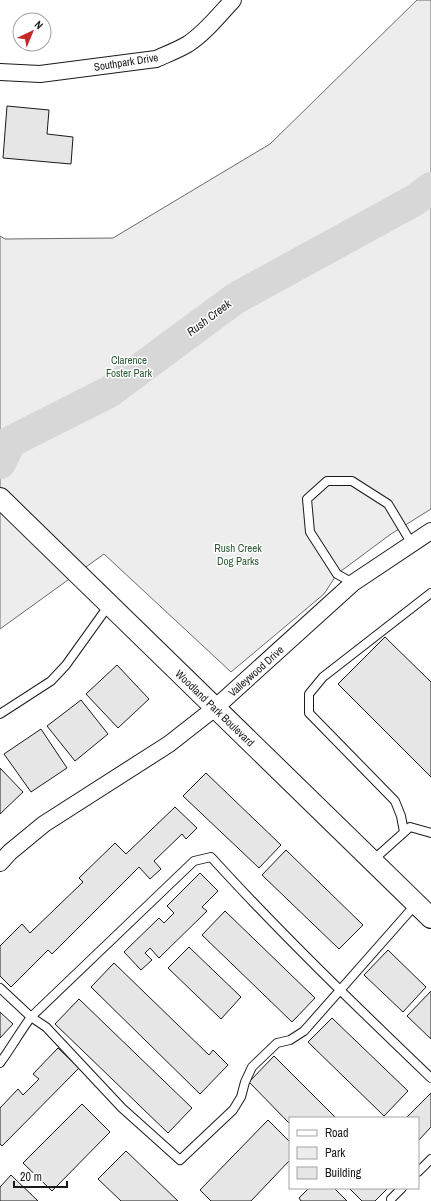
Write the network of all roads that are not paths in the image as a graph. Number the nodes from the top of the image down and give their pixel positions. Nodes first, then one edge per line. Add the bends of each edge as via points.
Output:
1 (233, 0) edge
2 (0, 72) edge
3 (0, 498) edge
4 (431, 531) edge
5 (412, 544) junction
6 (353, 583) junction
7 (431, 593) edge
8 (109, 605) junction
9 (215, 708) junction
10 (0, 714) edge
11 (404, 832) junction
12 (431, 833) edge
13 (372, 861) junction
14 (0, 863) edge
15 (416, 904) junction
16 (431, 918) edge
17 (0, 988) edge
18 (340, 990) junction
19 (31, 1017) junction
20 (0, 1063) edge
21 (431, 1078) edge
22 (431, 1159) edge
23 (419, 1171) edge
24 (401, 1189) edge
25 (391, 1199) dead end

1 - 2 street, Southpark Drive via 189,43 156,59 40,74
3 - 8 street, Woodland Park Boulevard
4 - 5 street, Valleywood Drive
5 - 6 street, Valleywood Drive
5 - 6 lane via 388,504 352,481 327,481 307,499 310,532 337,574
6 - 9 street, Valleywood Drive
7 - 11 lane via 323,677 309,694 309,713 395,802
8 - 9 street, Woodland Park Boulevard
8 - 10 lane via 66,665 51,681
9 - 13 street, Woodland Park Boulevard
9 - 14 street, Valleywood Drive via 169,744 44,824
11 - 12 lane via 410,827
11 - 13 lane
13 - 15 street, Woodland Park Boulevard
15 - 16 street, Woodland Park Boulevard
15 - 18 lane
17 - 19 lane
18 - 19 lane via 211,857 194,861
18 - 19 lane via 304,1031 290,1040 277,1043 252,1067 241,1097 233,1110 180,1160 122,1108 46,1027
18 - 21 lane
19 - 20 lane
22 - 23 lane
24 - 25 lane

